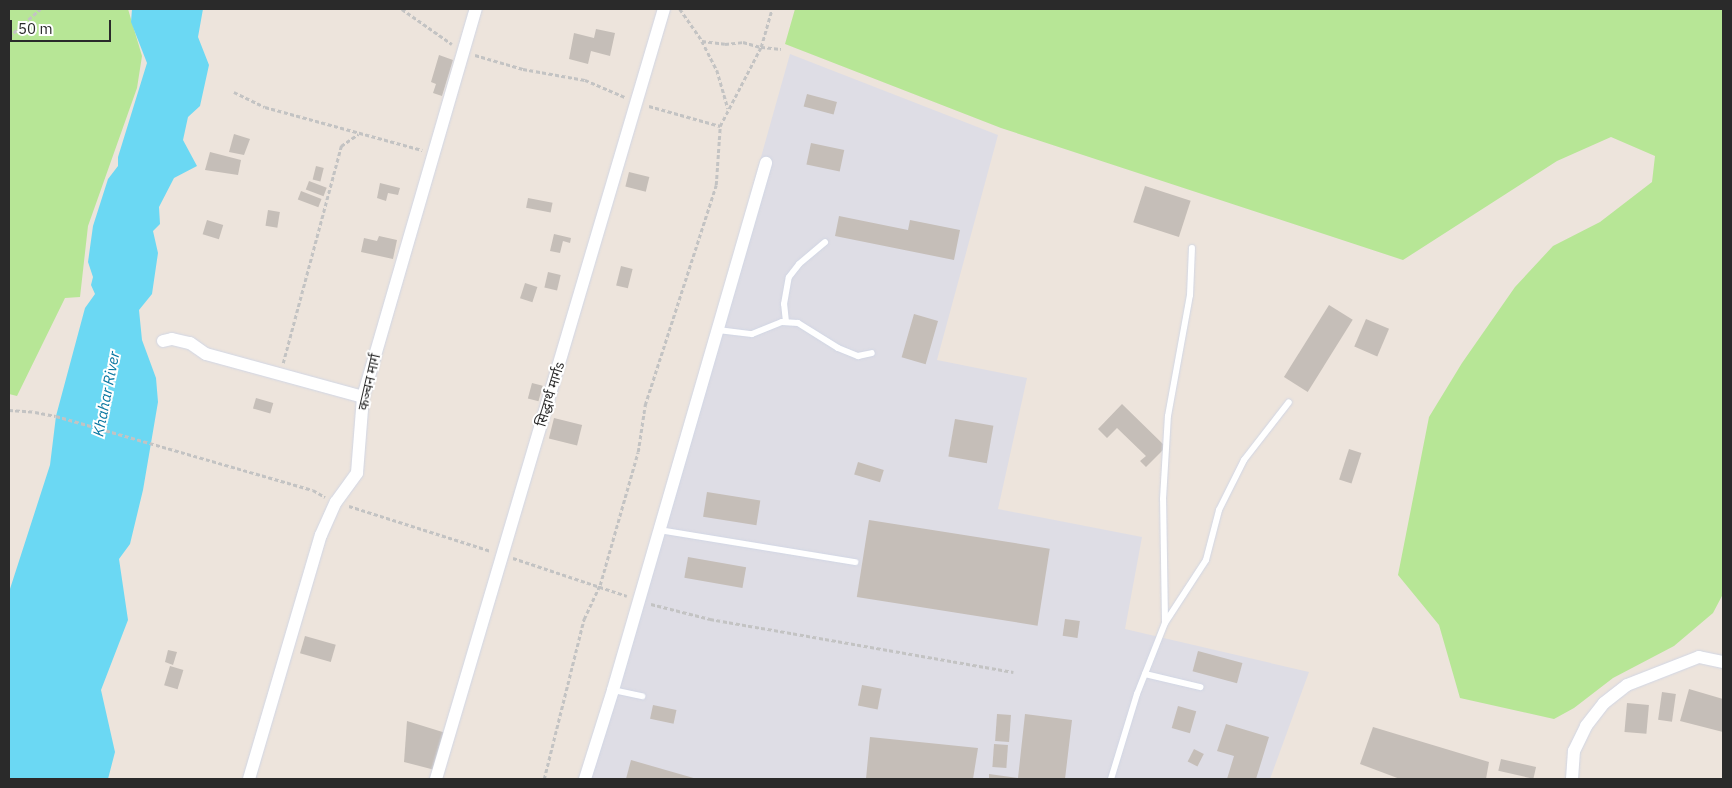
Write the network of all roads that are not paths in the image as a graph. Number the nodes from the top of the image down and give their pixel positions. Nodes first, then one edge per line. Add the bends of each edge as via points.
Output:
1 (476, 9) edge
2 (664, 9) edge
3 (766, 164) dead end
4 (825, 242) dead end
5 (1192, 248) dead end
6 (786, 322) junction
7 (718, 330) junction
8 (163, 341) dead end
9 (872, 352) dead end
10 (363, 397) junction
11 (1289, 402) dead end
12 (659, 530) junction
13 (855, 562) dead end
14 (1165, 623) junction
15 (1723, 662) edge
16 (1145, 674) junction
17 (1200, 688) dead end
18 (613, 690) junction
19 (642, 696) dead end
20 (250, 779) edge
21 (436, 779) edge
22 (584, 779) edge
23 (1111, 779) edge
24 (1572, 779) edge

1 - 10 street, कञ्चन मार्ग
2 - 21 street, सिद्धार्थ मार्गs
3 - 7 street
4 - 6 lane via 789,276 784,304
5 - 14 lane via 1190,295 1168,416 1163,499
6 - 7 lane via 752,334
6 - 9 lane via 798,323 838,348 858,356
7 - 12 street
8 - 10 street via 172,339 190,343 206,354
10 - 20 street, कञ्चन मार्ग via 357,473 336,502 321,535
11 - 14 lane via 1244,460 1219,510 1206,560
12 - 13 lane
12 - 18 street
14 - 16 lane
15 - 24 street via 1699,657 1627,685 1604,703 1586,726 1574,751
16 - 17 lane
16 - 23 lane
18 - 19 lane
18 - 22 street

